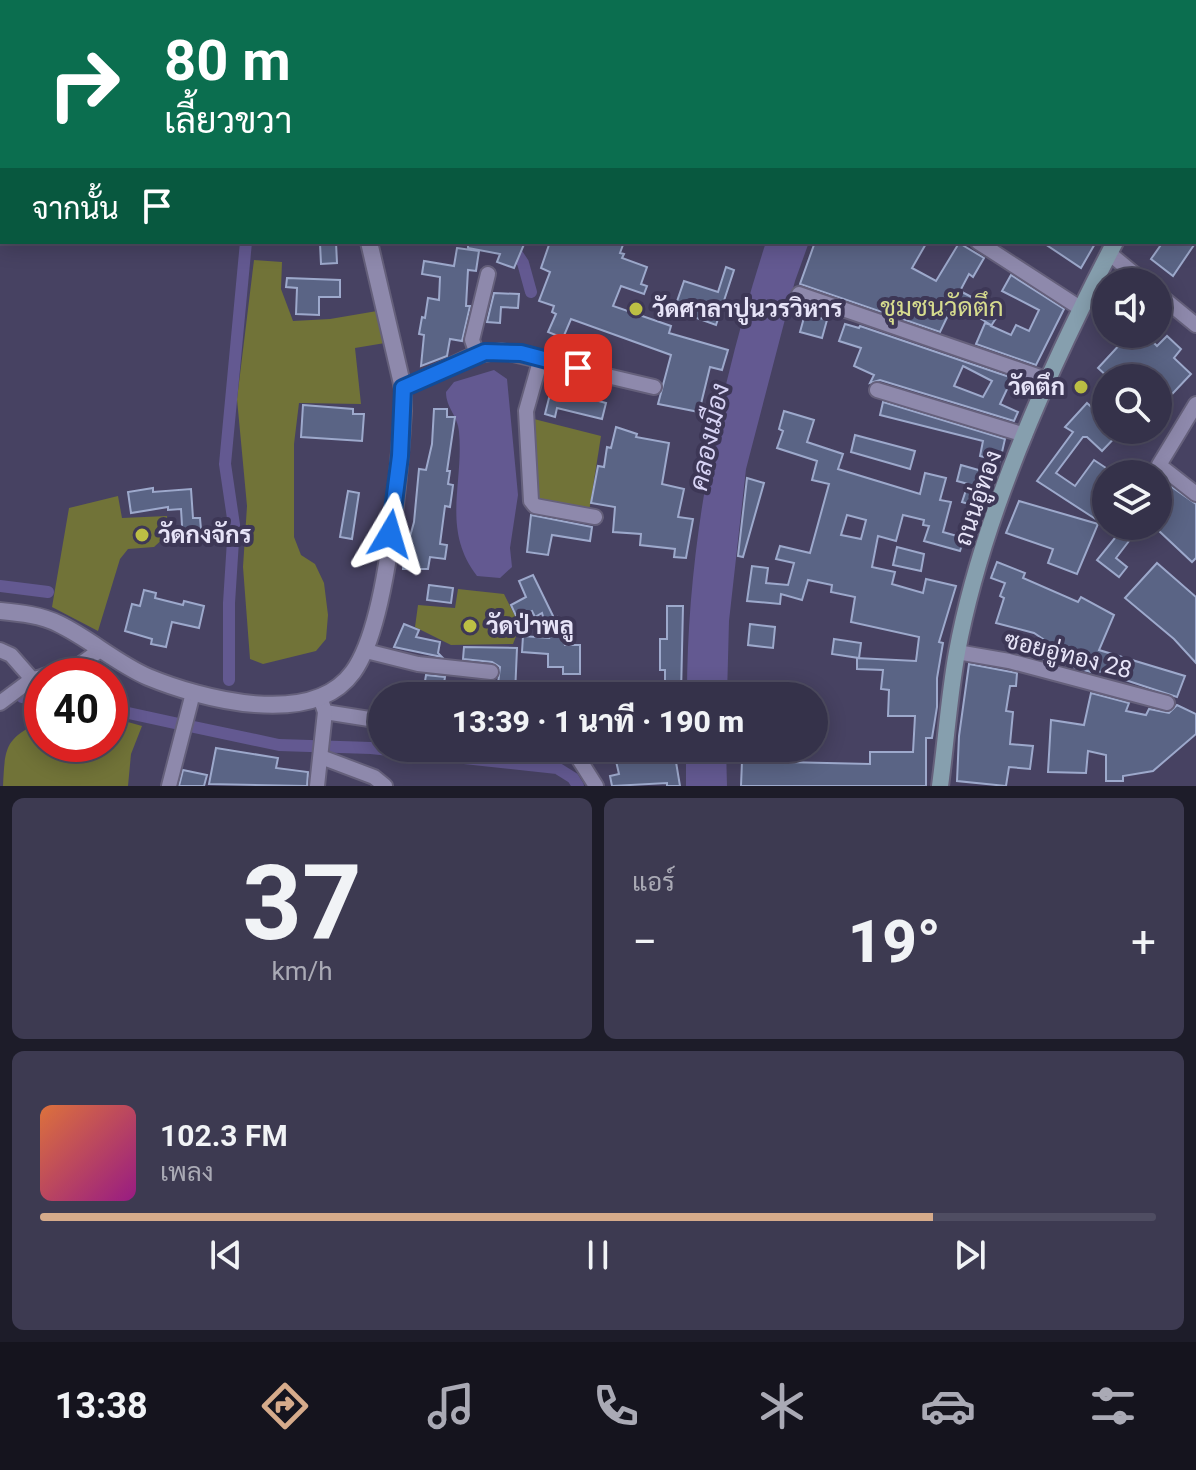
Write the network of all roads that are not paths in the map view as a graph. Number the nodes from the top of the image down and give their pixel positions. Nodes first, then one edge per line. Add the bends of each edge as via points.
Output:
1 (369, 244) edge
2 (981, 244) edge
3 (1112, 248) edge
4 (1131, 268) edge
5 (488, 274) dead end
6 (799, 294) dead end
7 (1172, 305) edge
8 (1080, 308) junction
9 (1196, 325) edge
10 (477, 354) junction
11 (541, 358) junction
12 (1049, 380) junction
13 (654, 387) dead end
14 (403, 388) junction
15 (877, 390) dead end
16 (1196, 404) edge
17 (1025, 435) junction
18 (1196, 494) edge
19 (595, 517) dead end
20 (0, 611) edge
21 (0, 650) edge
22 (100, 650) junction
23 (366, 651) junction
24 (957, 652) junction
25 (89, 658) edge
26 (24, 665) edge
27 (491, 672) dead end
28 (24, 687) edge
29 (193, 693) junction
30 (0, 703) edge
31 (1167, 703) dead end
32 (323, 705) junction
33 (368, 717) edge
34 (321, 756) junction
35 (581, 762) edge
36 (169, 786) edge
37 (317, 786) edge
38 (385, 786) edge
39 (596, 786) edge
40 (940, 786) edge

1 - 14 street
2 - 8 street
3 - 4 street
3 - 8 main road, ถนนอู่ทอง
5 - 10 street via 472,340
6 - 12 street
7 - 9 street
8 - 12 main road, ถนนอู่ทอง
10 - 11 street via 501,351
10 - 14 street
11 - 13 street
11 - 19 street via 526,411 531,501
12 - 17 main road, ถนนอู่ทอง
14 - 23 street via 384,579
15 - 17 street
16 - 18 street via 1159,465
17 - 24 main road, ถนนอู่ทอง via 984,549
20 - 22 street via 57,623
21 - 26 street
22 - 25 street
22 - 29 street via 148,677
23 - 27 street via 418,664
23 - 32 street
24 - 31 street, ซอยอู่ทอง 28
24 - 40 main road, ถนนอู่ทอง
28 - 30 street
29 - 32 street via 238,702
29 - 36 street
32 - 33 street
32 - 34 street
34 - 37 street
34 - 38 street
35 - 39 street

